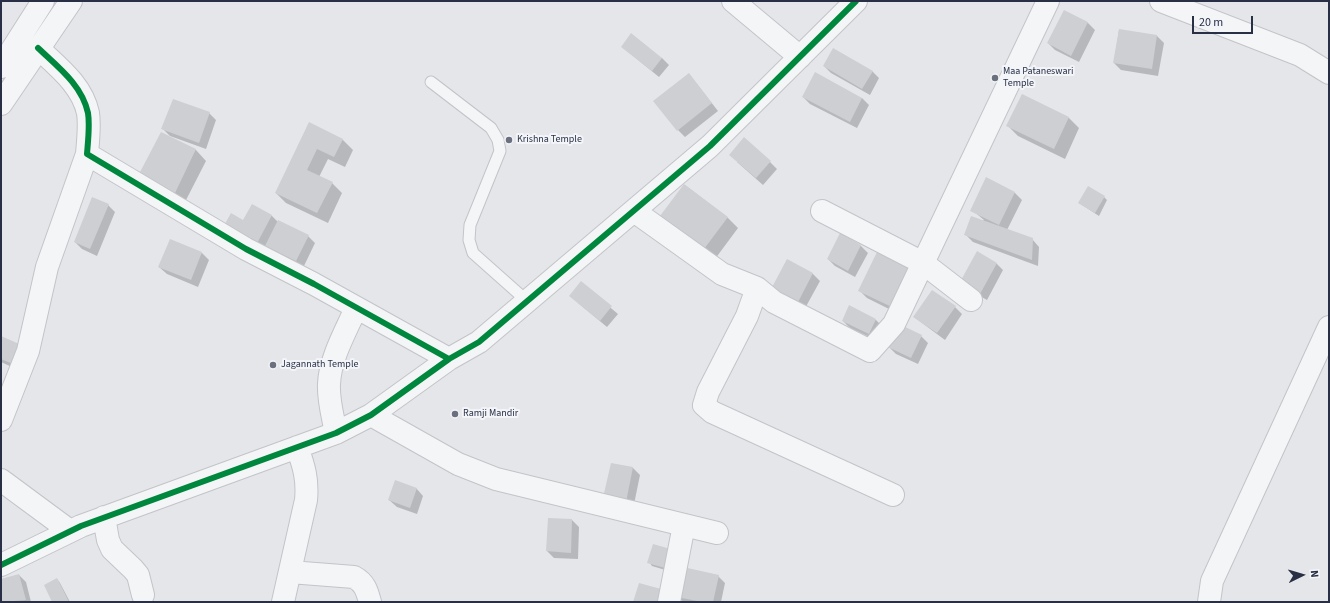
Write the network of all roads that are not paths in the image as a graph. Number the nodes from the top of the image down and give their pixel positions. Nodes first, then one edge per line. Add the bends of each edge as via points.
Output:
1 (43, 1) edge
2 (71, 1) edge
3 (733, 1) edge
4 (856, 1) edge
5 (1048, 1) edge
6 (1161, 1) edge
7 (1207, 9) edge
8 (38, 48) junction
9 (800, 57) junction
10 (1, 66) edge
11 (1329, 73) edge
12 (431, 82) dead end
13 (1, 104) edge
14 (87, 154) junction
15 (634, 210) junction
16 (822, 210) dead end
17 (923, 263) junction
18 (757, 288) junction
19 (971, 300) dead end
20 (527, 301) junction
21 (356, 308) junction
22 (1329, 327) edge
23 (449, 359) junction
24 (371, 415) junction
25 (1, 420) edge
26 (336, 433) junction
27 (297, 447) junction
28 (1, 480) edge
29 (893, 495) dead end
30 (104, 517) junction
31 (684, 525) junction
32 (70, 531) junction
33 (717, 533) dead end
34 (1, 565) edge
35 (290, 572) junction
36 (143, 595) dead end
37 (283, 602) edge
38 (370, 602) edge
39 (669, 602) edge
40 (1209, 602) edge

1 - 10 street
2 - 8 street
3 - 9 street
4 - 9 street
5 - 17 street
6 - 7 street
7 - 11 street via 1300,55
8 - 13 street
8 - 14 street via 69,77 82,95 88,114
9 - 15 street via 710,146
12 - 20 lane via 491,128 498,140 500,151 470,225 469,240 473,252
14 - 21 street via 246,249
14 - 25 street via 47,267 28,350
15 - 18 street via 722,274
15 - 20 street
16 - 17 street
17 - 18 street via 894,324 870,351 774,302
17 - 19 street
18 - 29 street via 747,316 708,392 704,405 712,412
20 - 23 street via 479,342
21 - 23 street
21 - 26 street via 332,366 328,383
22 - 40 street via 1212,582
23 - 24 street
24 - 26 street
24 - 31 street via 458,464 496,479
26 - 27 street
27 - 30 street
27 - 35 street via 306,469 307,485
28 - 32 street
30 - 32 street
30 - 36 street via 112,550 134,569
31 - 33 street
31 - 39 street
32 - 34 street
35 - 37 street
35 - 38 street via 354,577 362,581

